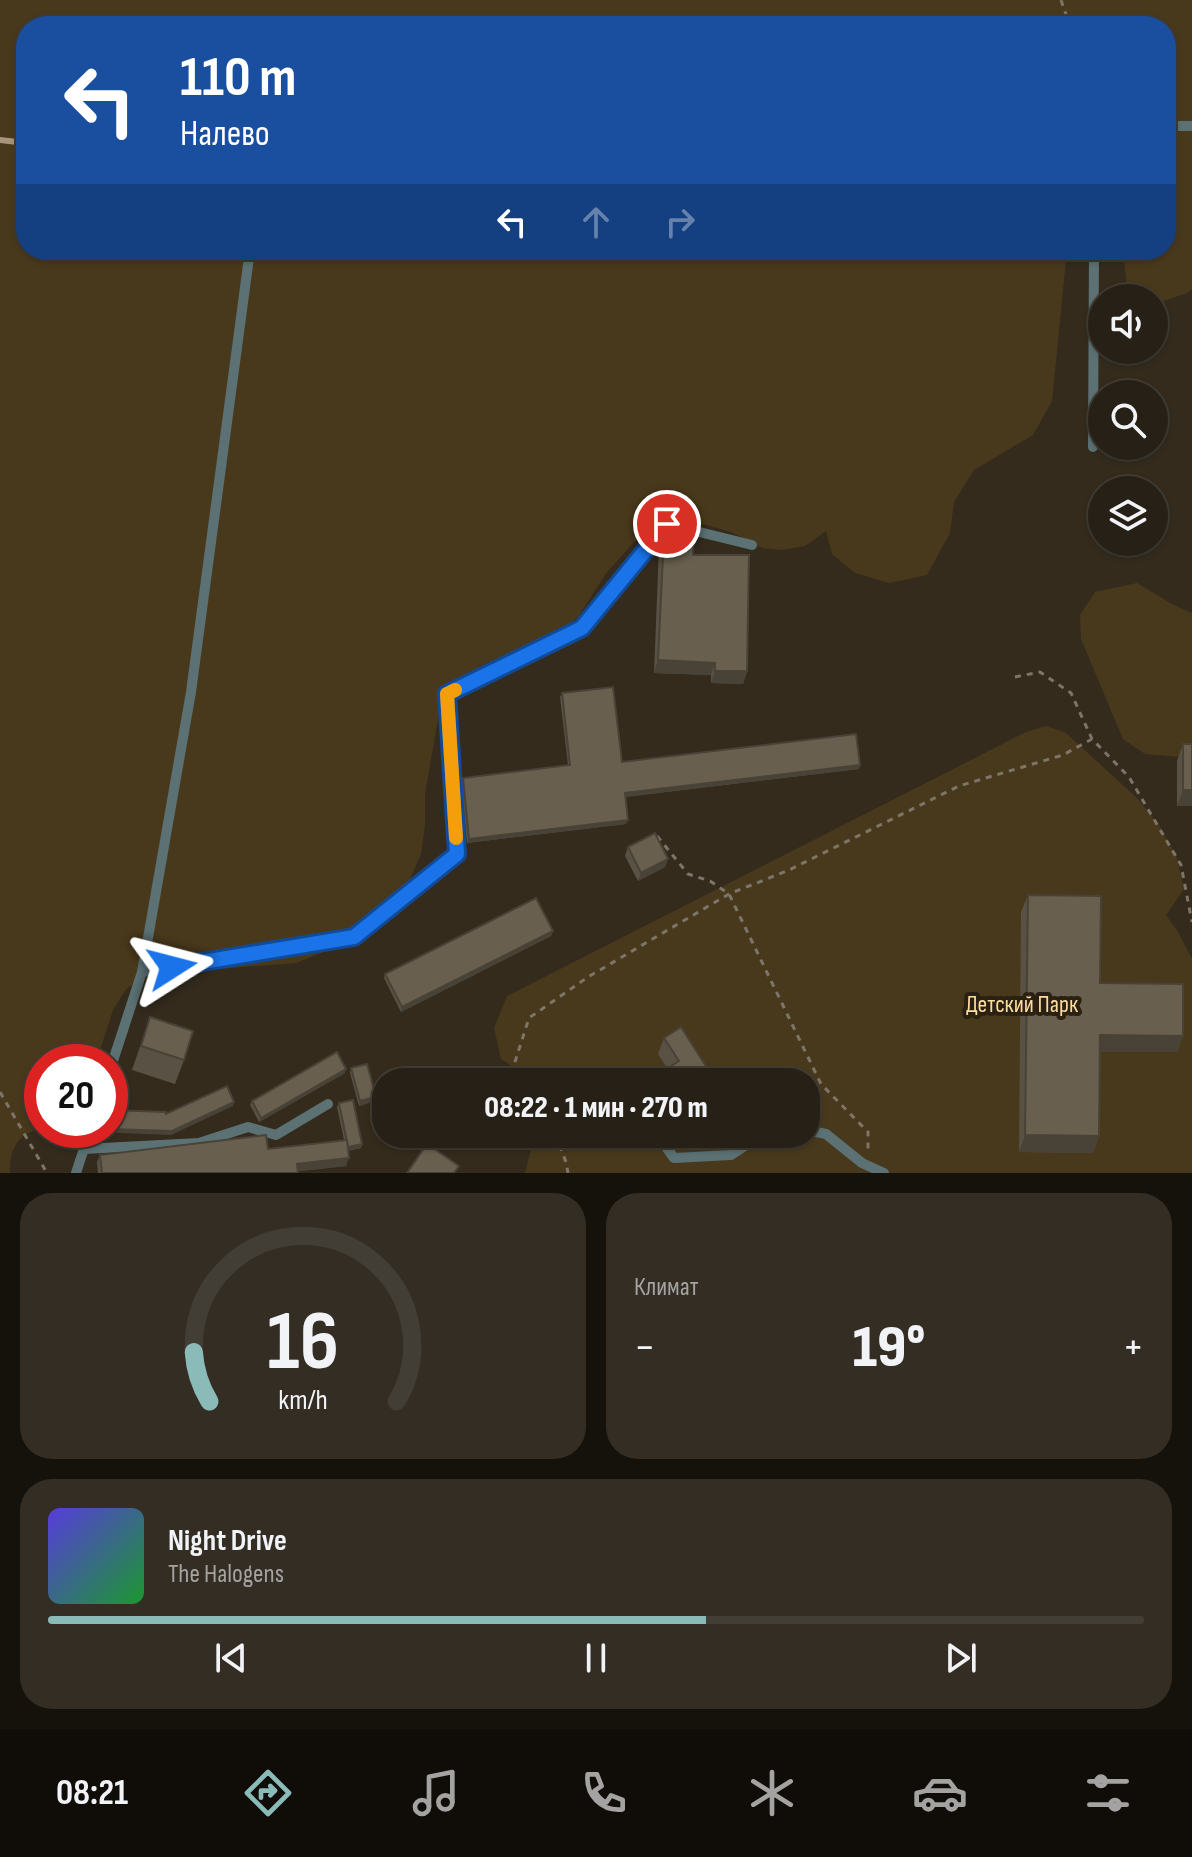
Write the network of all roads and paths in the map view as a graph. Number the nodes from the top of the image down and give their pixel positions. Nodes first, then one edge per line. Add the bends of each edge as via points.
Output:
1 (249, 260) edge
2 (1094, 260) edge
3 (1093, 380) edge
4 (752, 545) dead end
5 (1015, 677) dead end
6 (1092, 739) junction
7 (657, 836) edge
8 (729, 894) junction
9 (1192, 922) edge
10 (142, 972) junction
11 (118, 1044) edge
12 (513, 1068) edge
13 (0, 1092) edge
14 (328, 1104) dead end
15 (820, 1133) edge
16 (560, 1148) edge
17 (667, 1148) edge
18 (741, 1148) edge
19 (84, 1149) joint
20 (862, 1163) junction
21 (47, 1173) edge
22 (76, 1173) edge
23 (568, 1173) edge
24 (884, 1173) edge

1 - 10 lane via 191,692
2 - 3 lane
4 - 10 lane via 667,524 582,628 447,694 457,854 354,937
5 - 6 path via 1040,672 1071,693
6 - 8 path via 1063,755 959,786
6 - 9 path via 1129,777 1181,865
7 - 8 path via 688,874
8 - 12 path via 529,1018
8 - 20 path via 821,1084 868,1132 869,1149
10 - 11 lane
13 - 21 path
14 - 19 lane via 276,1135 248,1127 199,1143
15 - 20 lane
16 - 23 path
17 - 18 lane via 674,1158 731,1155
19 - 22 lane
20 - 24 lane

